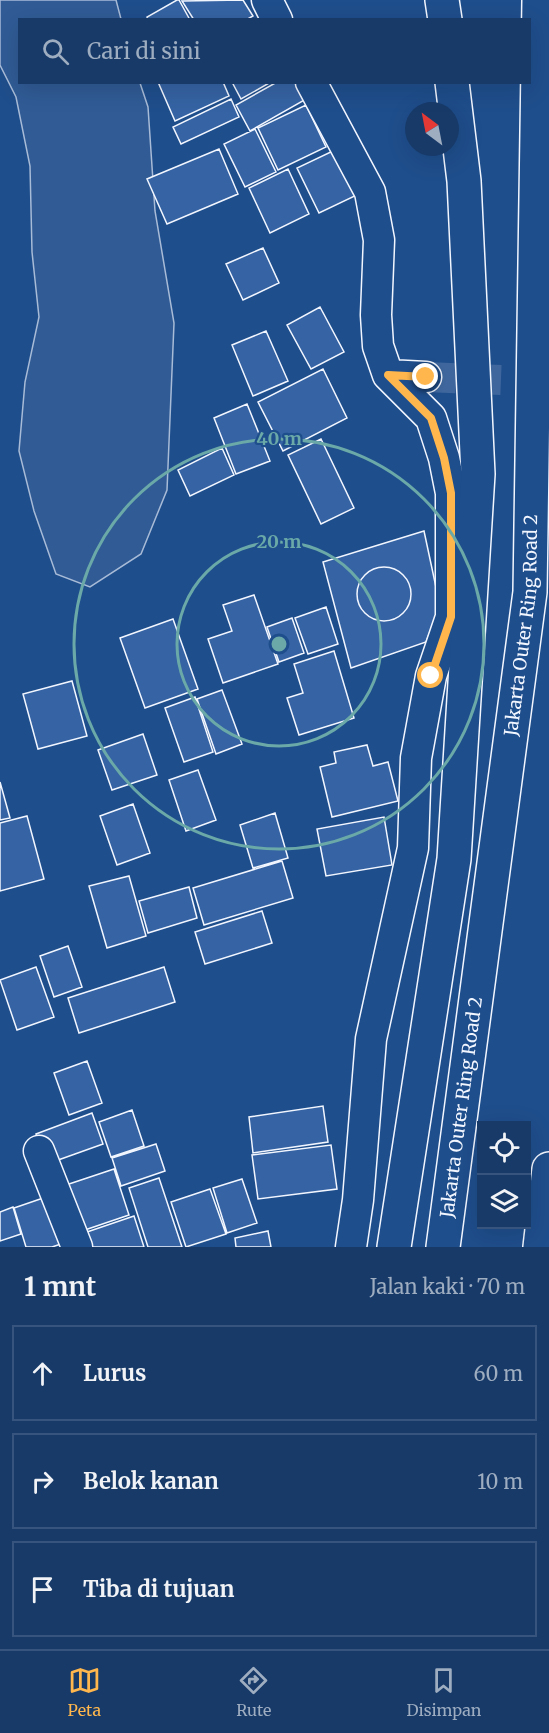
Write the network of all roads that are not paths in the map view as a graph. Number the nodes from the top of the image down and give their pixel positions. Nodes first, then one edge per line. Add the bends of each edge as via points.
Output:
1 (267, 0) edge
2 (442, 0) edge
3 (539, 0) edge
4 (276, 18) edge
5 (445, 18) edge
6 (312, 84) edge
7 (452, 84) edge
8 (388, 375) junction
9 (426, 377) tunnel mouth
10 (39, 1151) dead end
11 (549, 1169) edge
12 (74, 1246) edge
13 (351, 1247) edge
14 (394, 1247) edge
15 (442, 1247) edge
16 (540, 1247) edge

1 - 4 street
2 - 5 highway
3 - 15 highway, Jakarta Outer Ring Road 2 via 530,592
6 - 8 street via 370,192 380,240 378,346
7 - 14 highway via 464,181 478,474 454,859
8 - 9 street
8 - 13 street via 431,418 444,458 451,493 451,617 431,676 416,758 413,848 371,1039
10 - 12 street
11 - 16 highway

